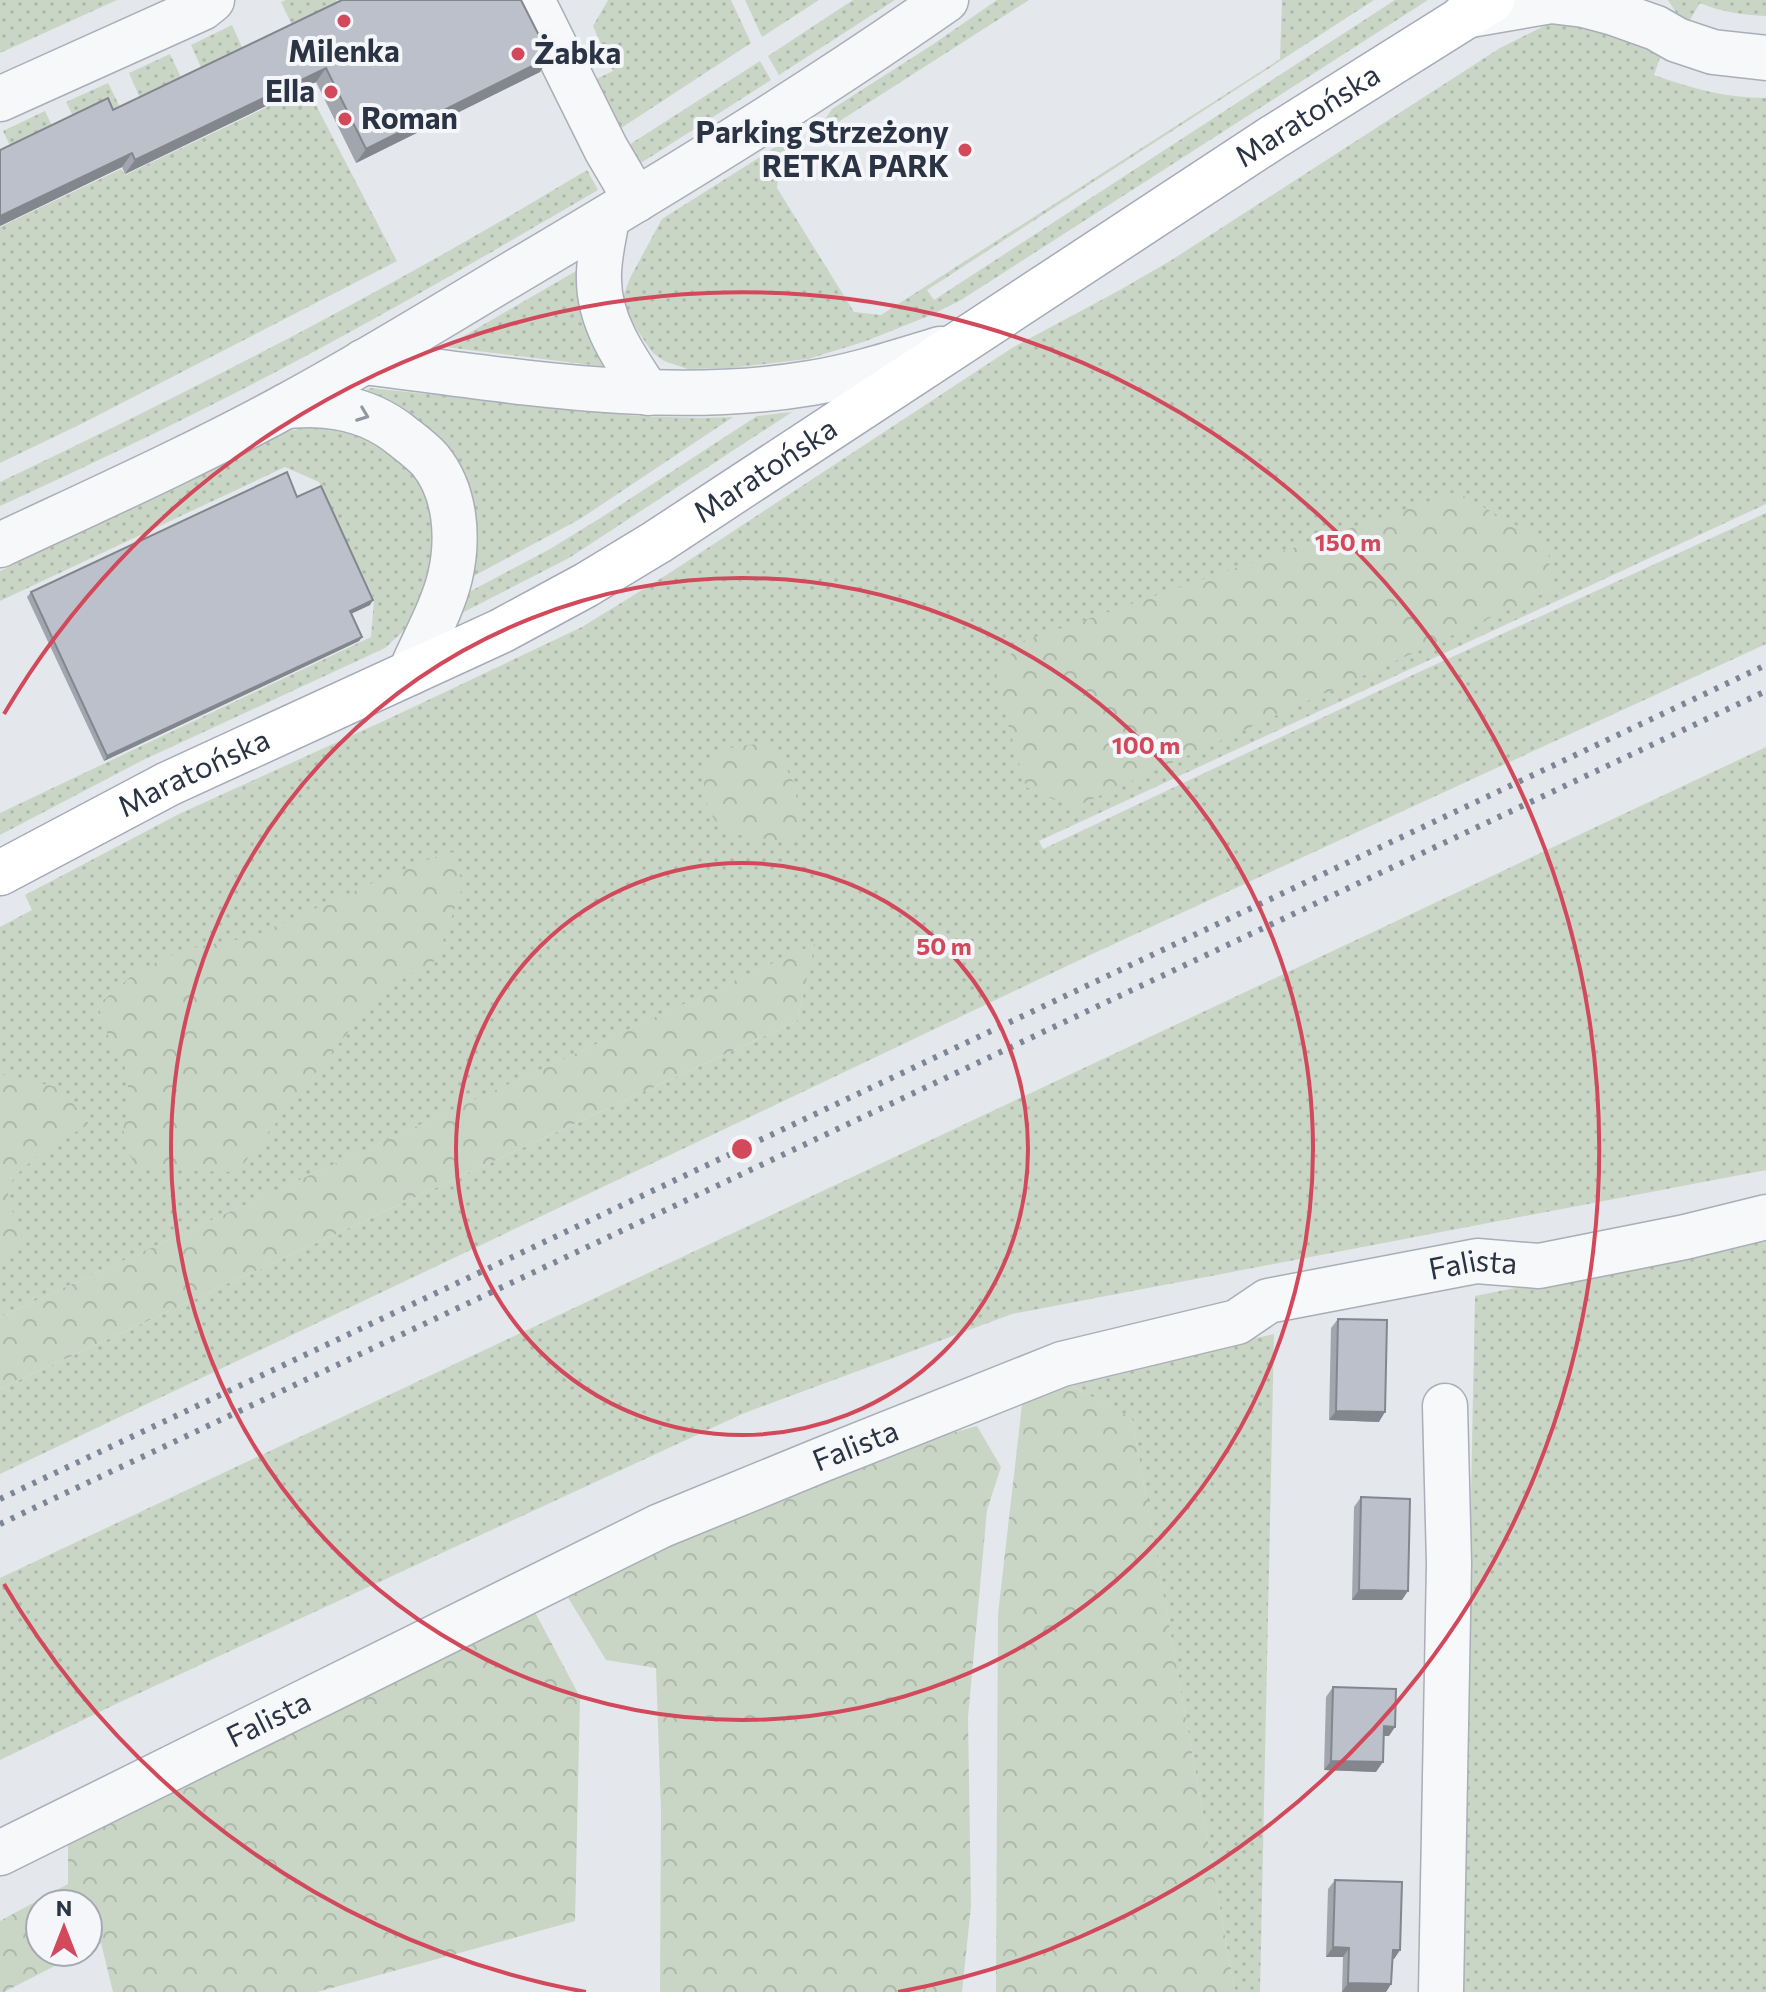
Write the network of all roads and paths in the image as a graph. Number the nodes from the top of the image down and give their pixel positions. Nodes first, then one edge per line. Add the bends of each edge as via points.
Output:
1 (212, 0) edge
2 (532, 0) edge
3 (946, 0) edge
4 (1478, 8) edge
5 (1653, 14) edge
6 (1766, 58) edge
7 (0, 99) edge
8 (622, 209) junction
9 (958, 344) junction
10 (363, 362) junction
11 (648, 393) junction
12 (286, 406) junction
13 (0, 545) edge
14 (410, 673) junction
15 (0, 873) edge
16 (1766, 1217) edge
17 (1445, 1406) dead end
18 (0, 1853) edge
19 (1441, 1992) edge

1 - 7 street
2 - 8 street via 606,149
3 - 8 street
4 - 5 street via 1551,1
4 - 9 main road, Maratońska
5 - 6 street via 1677,40 1713,52
8 - 10 street
8 - 11 street via 599,282 617,344
9 - 11 street via 812,383
9 - 14 main road, Maratońska via 609,571 501,631
10 - 11 street
10 - 12 street
12 - 13 street
12 -> 14 street via 318,404 364,414 414,446 443,481 454,517 451,575
14 - 15 main road, Maratońska via 168,784
16 - 18 street, Falista via 1539,1266 1477,1261 1268,1301 1237,1322 1062,1364 660,1526
17 - 19 street via 1449,1563

